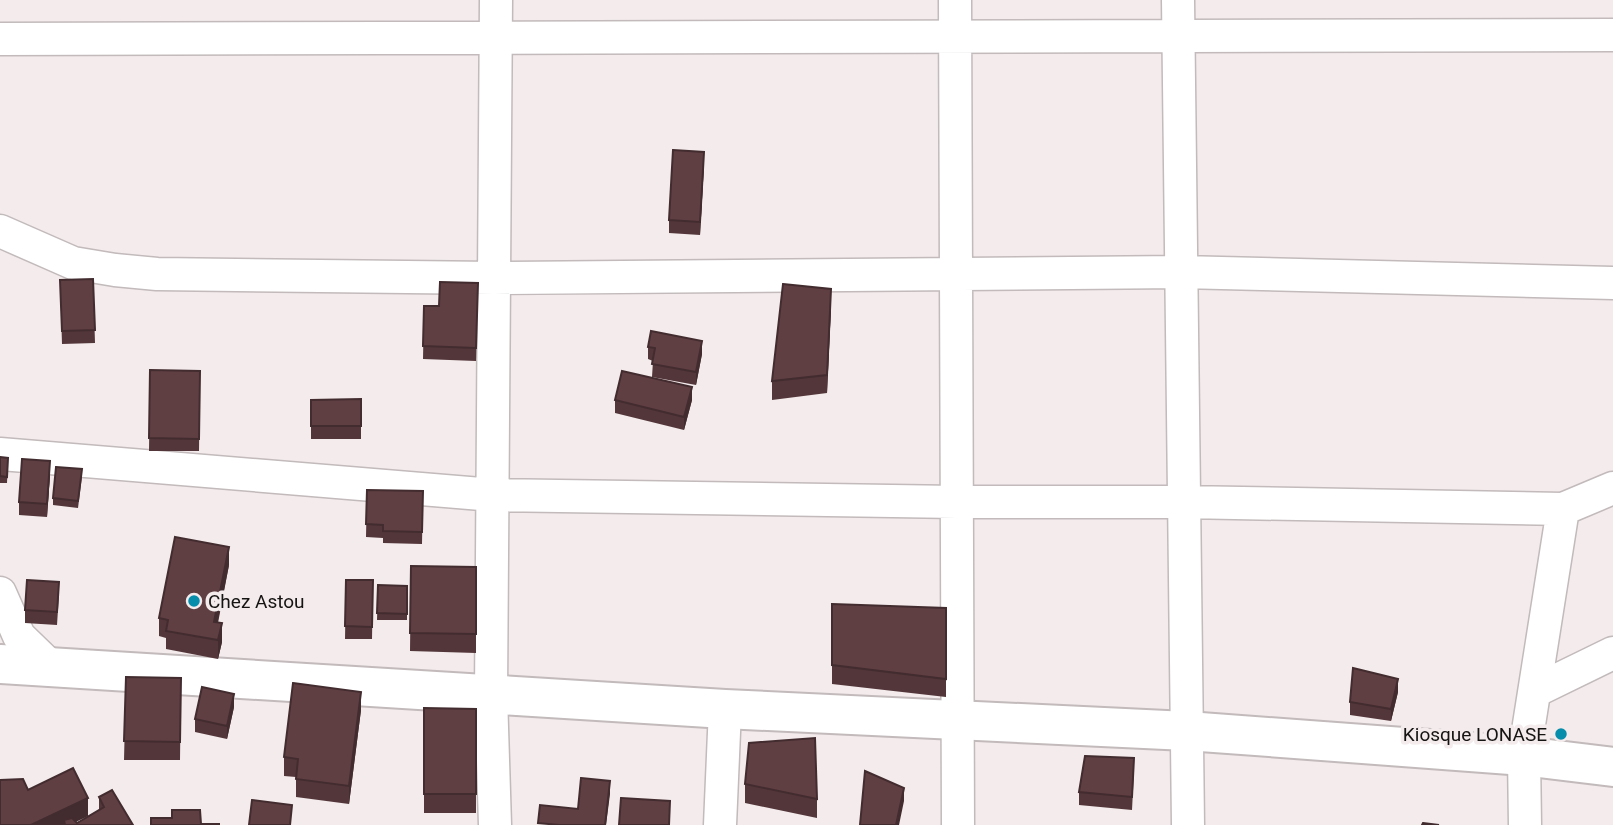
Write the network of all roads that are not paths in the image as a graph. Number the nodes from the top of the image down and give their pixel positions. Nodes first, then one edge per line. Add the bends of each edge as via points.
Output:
1 (496, 0) edge
2 (956, 0) edge
3 (1178, 0) edge
4 (1613, 35) edge
5 (956, 36) junction
6 (1178, 36) junction
7 (496, 37) junction
8 (0, 39) edge
9 (0, 231) edge
10 (1181, 272) junction
11 (956, 274) junction
12 (494, 278) junction
13 (1613, 283) edge
14 (0, 454) edge
15 (1613, 488) edge
16 (493, 495) junction
17 (957, 502) junction
18 (1184, 502) junction
19 (1563, 509) junction
20 (0, 593) edge
21 (1613, 653) edge
22 (0, 664) edge
23 (50, 666) junction
24 (1535, 691) junction
25 (491, 695) junction
26 (725, 709) junction
27 (958, 720) junction
28 (1187, 731) junction
29 (1524, 756) junction
30 (1613, 767) edge
31 (495, 825) edge
32 (720, 825) edge
33 (958, 825) edge
34 (1188, 825) edge
35 (1525, 825) edge

1 - 7 street
2 - 5 street
3 - 6 street
4 - 6 street
5 - 6 street
5 - 7 street
5 - 11 street
6 - 10 street
7 - 8 street
7 - 12 street
9 - 12 street via 73,262 115,271
10 - 11 street
10 - 13 street
10 - 18 street
11 - 12 street
11 - 17 street
12 - 16 street
14 - 16 street
15 - 19 street
16 - 17 street
16 - 25 street
17 - 18 street
17 - 27 street
18 - 19 street
18 - 28 street
19 - 24 street
20 - 23 street via 19,636
21 - 24 street
22 - 23 street
23 - 25 street
24 - 29 street
25 - 26 street
25 - 31 street
26 - 27 street
26 - 32 street
27 - 28 street
27 - 33 street
28 - 29 street
28 - 34 street
29 - 30 street
29 - 35 street

